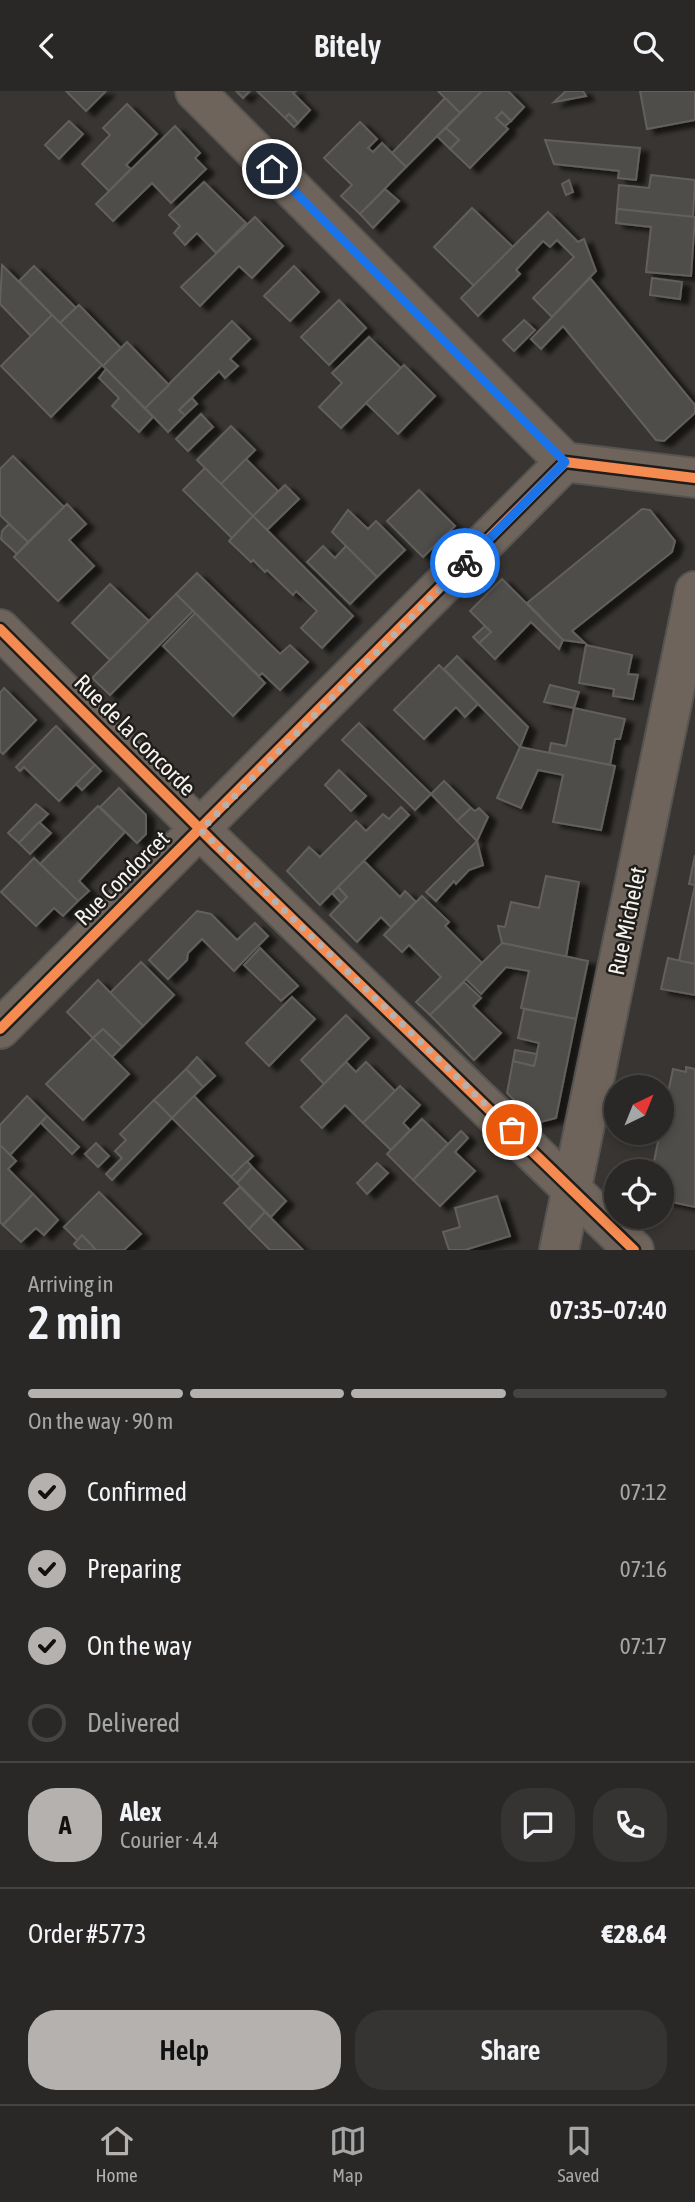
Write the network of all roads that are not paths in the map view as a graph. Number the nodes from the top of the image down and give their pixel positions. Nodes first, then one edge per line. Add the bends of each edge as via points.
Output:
1 (195, 91) edge
2 (565, 462) junction
3 (695, 478) edge
4 (695, 591) edge
5 (0, 629) edge
6 (201, 830) junction
7 (0, 1028) edge
8 (571, 1187) junction
9 (559, 1250) edge
10 (634, 1250) edge

1 - 2 street
2 - 3 street
2 - 6 street, Rue Condorcet
4 - 8 street, Rue Michelet
5 - 6 street, Rue de la Concorde
6 - 7 street, Rue Condorcet
6 - 8 street, Rue de la Concorde
8 - 9 street, Rue Michelet
8 - 10 street, Rue de la Concorde

